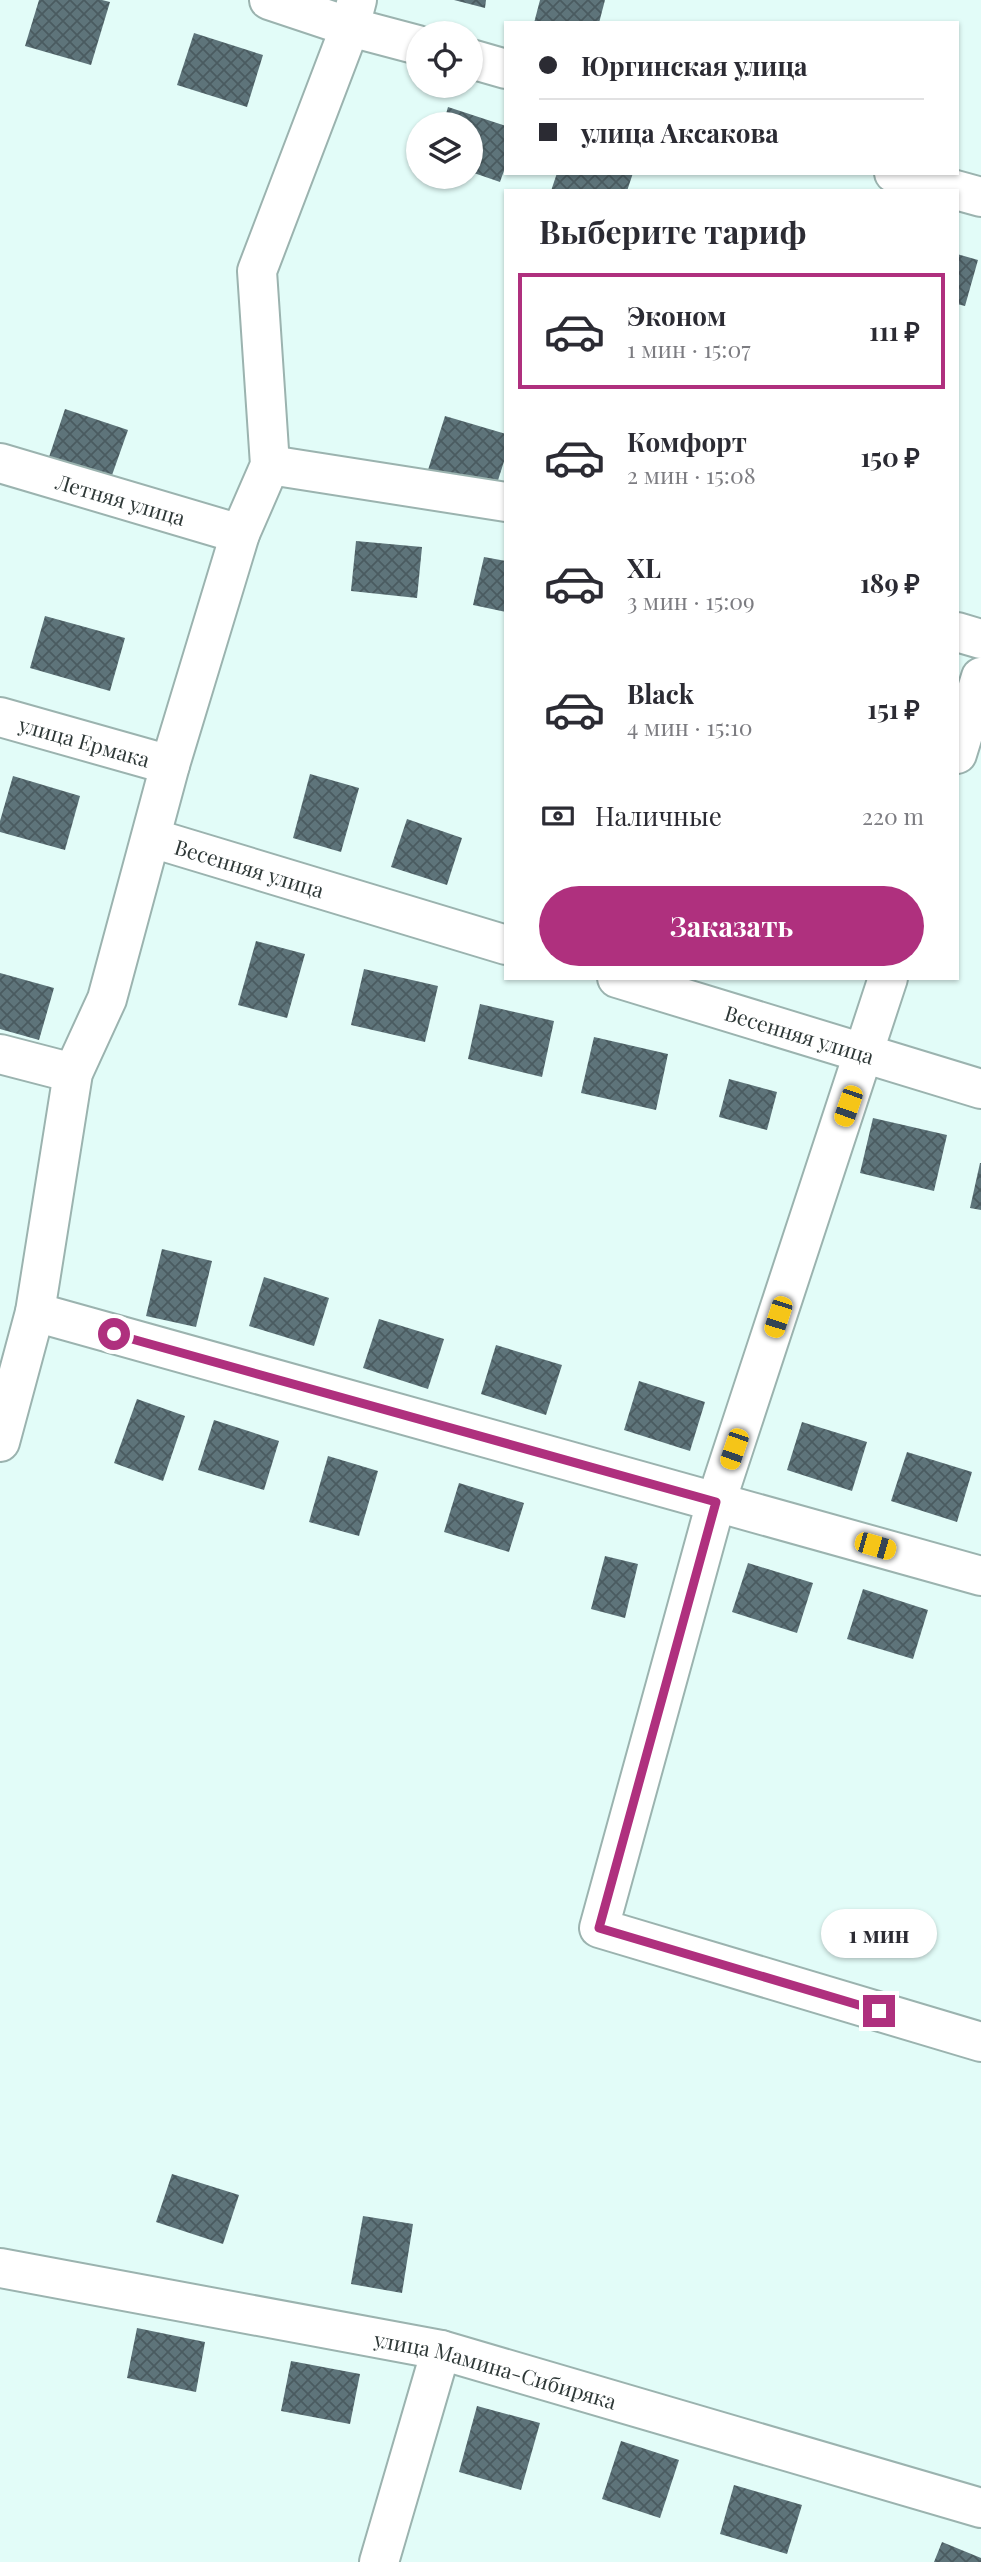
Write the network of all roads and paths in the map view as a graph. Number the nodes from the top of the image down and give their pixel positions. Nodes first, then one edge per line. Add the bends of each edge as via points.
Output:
1 (269, 0) edge
2 (354, 14) edge
3 (406, 39) edge
4 (483, 63) edge
5 (504, 68) edge
6 (901, 175) edge
7 (952, 189) edge
8 (959, 191) edge
9 (981, 197) edge
10 (0, 463) edge
11 (270, 465) junction
12 (504, 502) edge
13 (240, 534) junction
14 (959, 633) edge
15 (981, 639) edge
16 (981, 677) edge
17 (0, 717) edge
18 (959, 748) edge
19 (170, 765) junction
20 (152, 838) junction
21 (504, 944) edge
22 (624, 980) edge
23 (887, 980) edge
24 (0, 1054) edge
25 (865, 1054) junction
26 (73, 1073) junction
27 (981, 1089) edge
28 (35, 1312) junction
29 (3, 1421) edge
30 (716, 1502) junction
31 (981, 1576) edge
32 (981, 2042) edge
33 (0, 2269) edge
34 (441, 2350) junction
35 (981, 2508) edge
36 (379, 2562) edge

1 - 2 street
2 - 3 street
2 - 11 street via 257,271
4 - 5 street
6 - 7 street
8 - 9 street
10 - 13 street, Летняя улица
11 - 12 street
11 - 13 street
13 - 19 street
14 - 15 street
16 - 18 street
17 - 19 street, улица Ермака
19 - 20 street
20 - 21 street, Весенняя улица
20 - 26 street via 107,999
22 - 25 street, Весенняя улица
23 - 25 street
24 - 26 street
25 - 27 street, Весенняя улица
25 - 30 street
26 - 28 street
28 - 29 street
28 - 30 street
30 - 31 street
30 - 32 street via 599,1928
33 - 34 street, улица Мамина-Сибиряка
34 - 35 street, улица Мамина-Сибиряка
34 - 36 street

